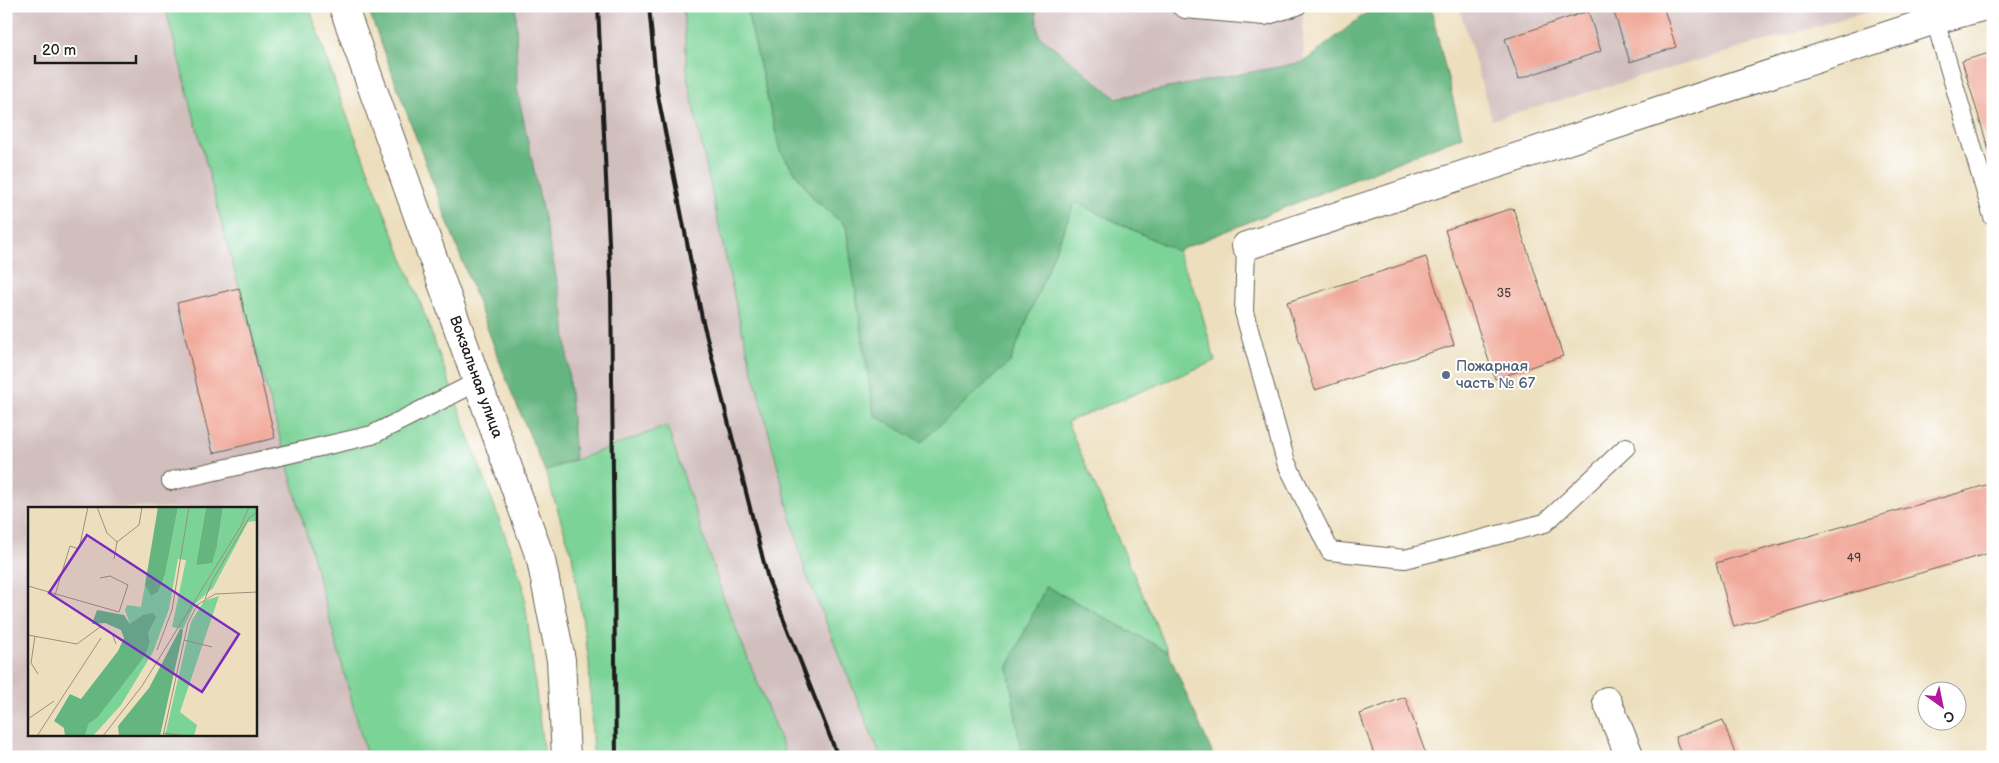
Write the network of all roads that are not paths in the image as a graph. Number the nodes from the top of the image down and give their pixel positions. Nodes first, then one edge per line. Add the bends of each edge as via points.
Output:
1 (343, 6) edge
2 (1180, 6) edge
3 (1297, 6) edge
4 (1986, 6) edge
5 (1935, 20) junction
6 (1993, 217) edge
7 (1246, 246) joint
8 (477, 382) junction
9 (1626, 447) dead end
10 (171, 481) dead end
11 (1607, 701) dead end
12 (566, 757) edge
13 (1630, 757) edge

1 - 8 street, Вокзальная улица
2 - 3 lane via 1265,16
4 - 5 street
5 - 6 lane
5 - 7 street
7 - 9 lane via 1244,312 1286,462 1330,551 1405,559 1545,523
8 - 10 lane via 372,434
8 - 12 street, Вокзальная улица via 541,560 561,660
11 - 13 street

